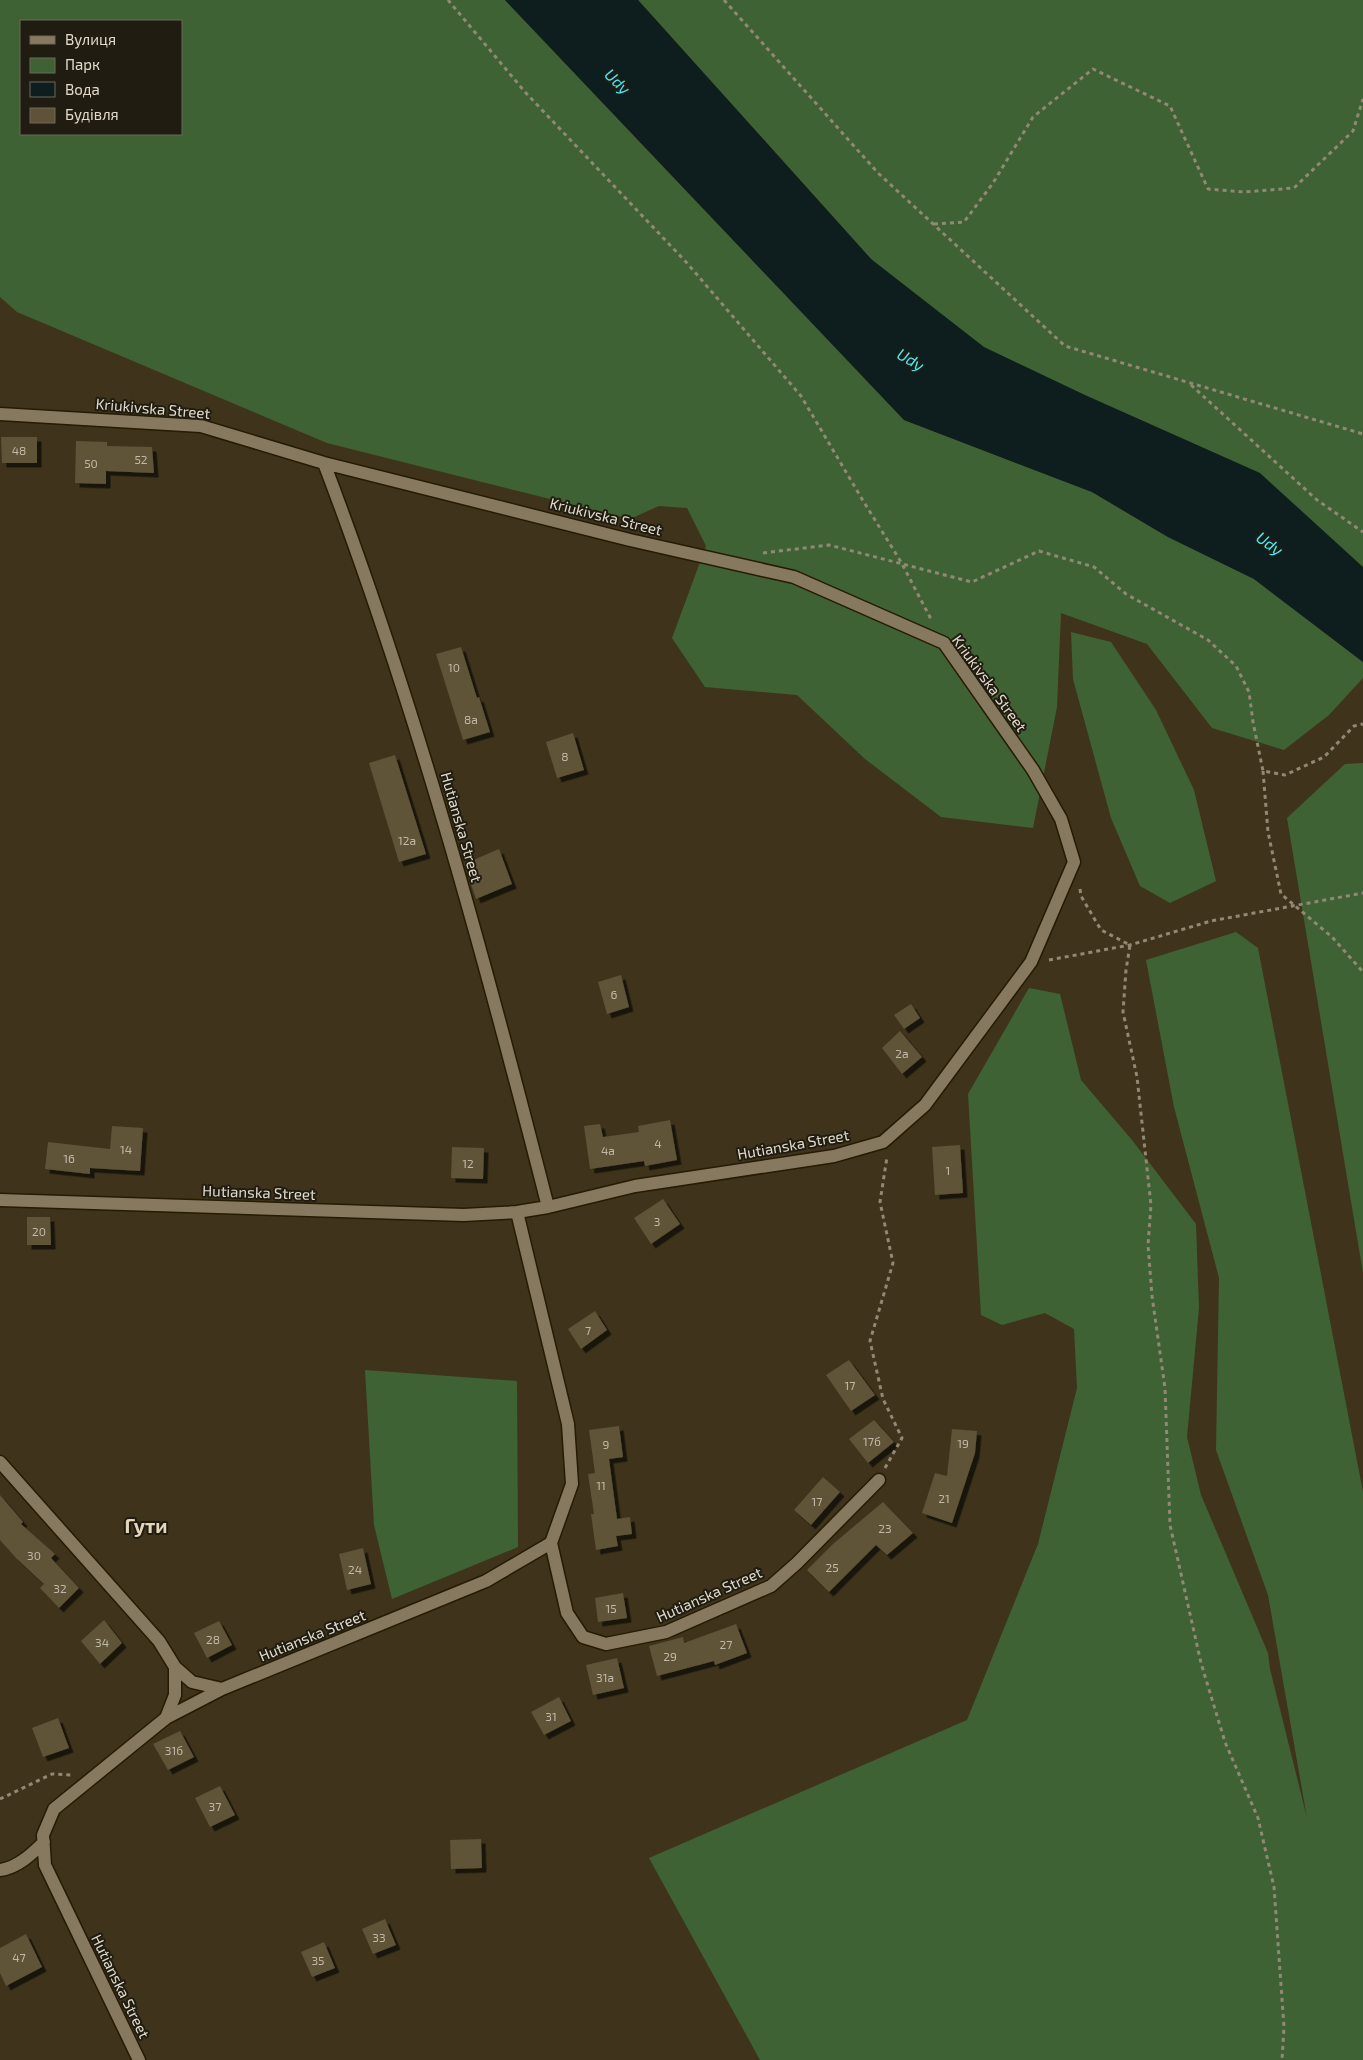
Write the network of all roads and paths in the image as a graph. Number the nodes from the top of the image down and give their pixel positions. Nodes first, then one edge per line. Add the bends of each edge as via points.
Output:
1 (448, 0) edge
2 (724, 0) edge
3 (1363, 99) edge
4 (934, 224) junction
5 (1189, 383) junction
6 (0, 414) edge
7 (1363, 434) edge
8 (324, 463) junction
9 (1363, 532) edge
10 (757, 554) dead end
11 (901, 562) junction
12 (944, 643) junction
13 (1363, 724) edge
14 (1263, 771) junction
15 (1074, 862) junction
16 (1363, 893) edge
17 (1294, 906) junction
18 (1130, 945) junction
19 (1031, 962) junction
20 (1363, 972) edge
21 (890, 1136) junction
22 (0, 1200) edge
23 (548, 1207) junction
24 (517, 1212) junction
25 (0, 1462) edge
26 (879, 1480) joint
27 (551, 1543) junction
28 (175, 1668) junction
29 (222, 1689) junction
30 (166, 1718) junction
31 (94, 1776) junction
32 (0, 1799) edge
33 (44, 1842) junction
34 (0, 1870) edge
35 (139, 2060) edge
36 (1282, 2060) edge

1 - 11 path via 526,92 687,263 801,396
2 - 4 path via 878,173
3 - 4 path via 1353,131 1294,188 1244,192 1208,189 1170,106 1093,69 1032,117 993,183 964,222
4 - 5 path via 1065,346
5 - 7 path
5 - 9 path via 1317,500
6 - 8 street, Kriukivska Street via 201,426
8 - 12 street, Kriukivska Street via 630,540 794,577
8 - 23 street, Hutianska Street via 358,553 432,779
10 - 11 path via 830,545
11 - 12 path
11 - 14 path via 972,582 1039,551 1094,567 1126,594 1208,640 1236,666 1250,692
12 - 15 street, Kriukivska Street via 1033,770 1061,819
13 - 14 path via 1354,726 1324,757 1285,776
14 - 17 path via 1268,832 1281,894
15 - 18 path via 1082,896 1100,930
15 - 19 street, Hutianska Street
16 - 17 path
17 - 18 path via 1211,921
17 - 20 path via 1332,937
18 - 19 path
18 - 36 path via 1123,1012 1137,1077 1150,1205 1148,1244 1165,1388 1170,1525 1201,1663 1225,1742 1258,1818 1274,1887 1284,2027
19 - 21 street, Hutianska Street via 925,1106
21 - 23 street, Hutianska Street via 883,1142 834,1156 635,1186
21 - 26 path via 880,1202 893,1263 870,1342 883,1399 902,1438
22 - 24 street, Hutianska Street via 464,1215
23 - 24 street, Hutianska Street
24 - 27 street via 568,1424 572,1484
25 - 28 street via 159,1641
26 - 27 street, Hutianska Street via 771,1586 666,1632 606,1644 582,1638 567,1613
27 - 29 street, Hutianska Street via 486,1581
28 - 29 street via 192,1682
28 - 30 street via 175,1695
29 - 30 street, Hutianska Street
30 - 31 street, Hutianska Street
31 - 32 path via 52,1774
31 - 33 street, Hutianska Street via 54,1809 43,1835
33 - 34 street via 8,1870
33 - 35 street, Hutianska Street via 45,1865

